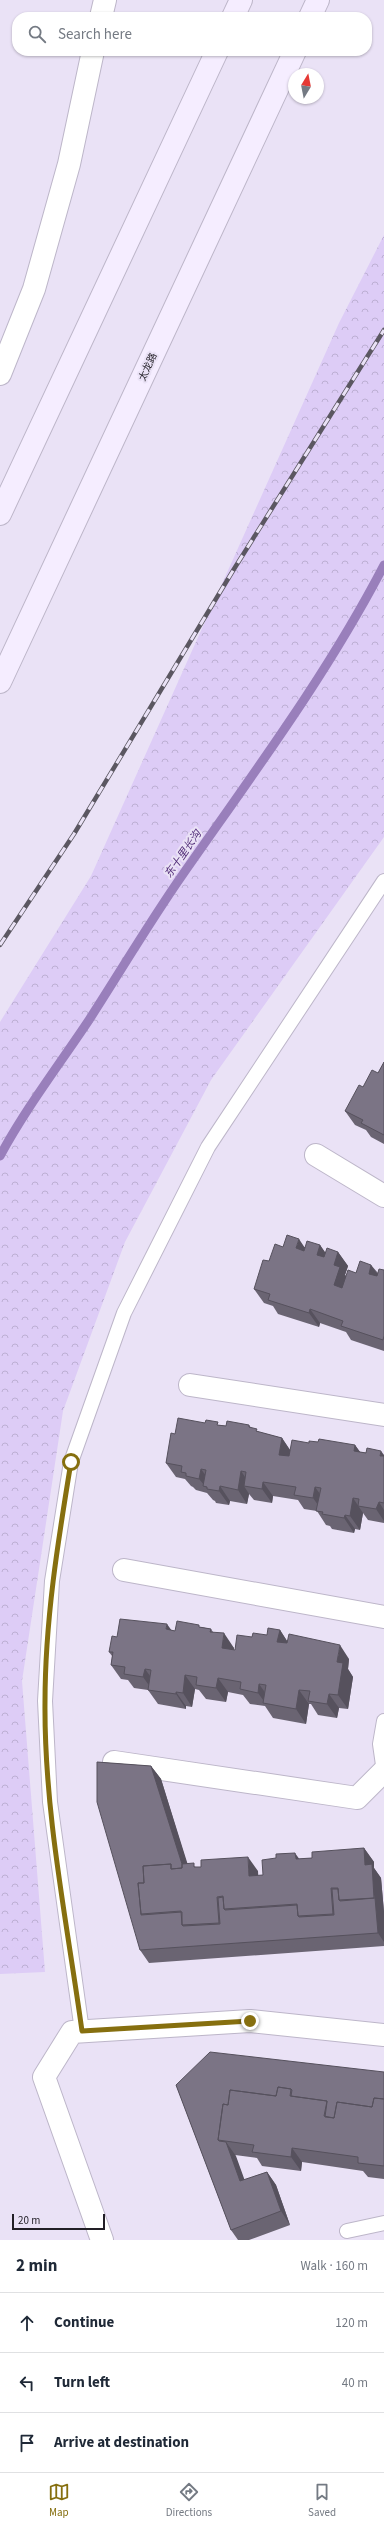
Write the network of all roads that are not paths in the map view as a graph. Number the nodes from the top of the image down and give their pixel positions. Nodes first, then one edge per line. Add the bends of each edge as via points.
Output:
1 (104, 0) edge
2 (241, 0) edge
3 (318, 0) edge
4 (102, 12) edge
5 (235, 12) edge
6 (312, 12) edge
7 (92, 56) edge
8 (215, 56) edge
9 (292, 56) edge
10 (0, 374) edge
11 (0, 514) edge
12 (0, 682) edge
13 (384, 881) edge
14 (316, 1155) dead end
15 (384, 1196) edge
16 (190, 1385) dead end
17 (384, 1415) edge
18 (124, 1570) dead end
19 (384, 1616) edge
20 (384, 1721) edge
21 (114, 1762) edge
22 (384, 1772) edge
23 (82, 2031) junction
24 (384, 2035) edge
25 (384, 2223) edge
26 (347, 2231) dead end
27 (102, 2240) edge

1 - 4 street
2 - 5 street
3 - 6 street
7 - 10 street via 69,164 34,289
8 - 11 street
9 - 12 street, 太龙路
13 - 23 lane via 208,1147 124,1313 71,1462 52,1581 44,1701 50,1802
14 - 15 street
16 - 17 street
18 - 19 street
20 - 22 lane via 380,1744
21 - 22 street via 357,1798
23 - 24 street via 250,2021
23 - 27 street via 72,2032 44,2077
25 - 26 lane

